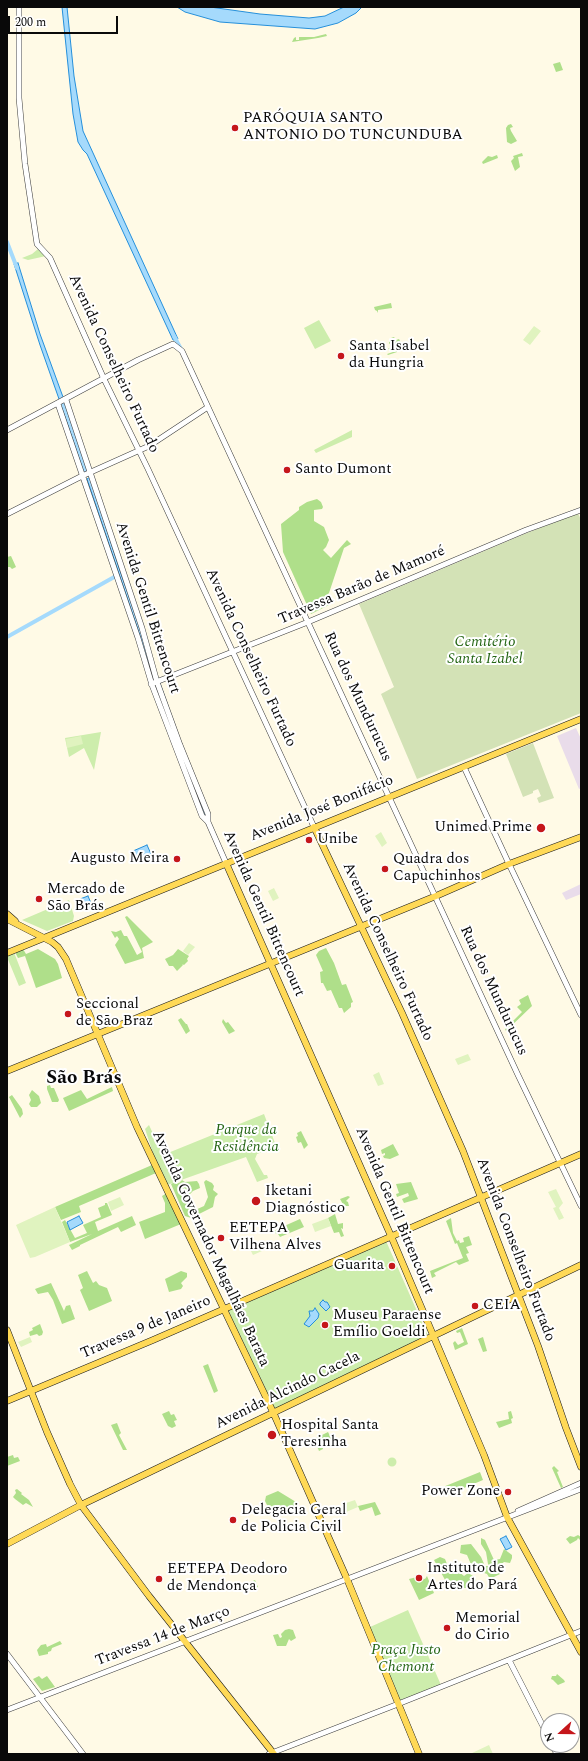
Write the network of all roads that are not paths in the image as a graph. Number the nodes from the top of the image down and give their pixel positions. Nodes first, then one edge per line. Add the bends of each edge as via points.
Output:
1 (19, 10) edge
2 (104, 379) junction
3 (66, 400) junction
4 (58, 404) junction
5 (208, 406) junction
6 (7, 430) edge
7 (139, 451) junction
8 (90, 472) junction
9 (82, 476) junction
10 (580, 511) edge
11 (7, 514) edge
12 (308, 622) junction
13 (233, 651) junction
14 (154, 683) junction
15 (581, 719) edge
16 (464, 767) junction
17 (390, 796) junction
18 (314, 827) junction
19 (581, 837) edge
20 (226, 863) junction
21 (509, 864) junction
22 (436, 896) junction
23 (7, 914) edge
24 (7, 919) edge
25 (17, 924) junction
26 (360, 927) junction
27 (43, 937) junction
28 (7, 953) edge
29 (271, 962) junction
30 (581, 1015) edge
31 (97, 1034) junction
32 (7, 1072) edge
33 (581, 1154) edge
34 (560, 1163) junction
35 (482, 1196) junction
36 (581, 1206) edge
37 (391, 1236) junction
38 (581, 1265) edge
39 (518, 1294) junction
40 (224, 1309) junction
41 (7, 1330) edge
42 (433, 1336) junction
43 (30, 1392) junction
44 (7, 1401) edge
45 (273, 1412) junction
46 (581, 1467) edge
47 (581, 1483) edge
48 (581, 1489) edge
49 (81, 1505) junction
50 (507, 1517) junction
51 (7, 1544) edge
52 (347, 1579) junction
53 (581, 1631) edge
54 (572, 1635) junction
55 (187, 1642) junction
56 (581, 1652) edge
57 (7, 1654) edge
58 (510, 1660) junction
59 (40, 1696) junction
60 (400, 1704) junction
61 (7, 1710) edge
62 (540, 1720) edge
63 (83, 1754) edge
64 (272, 1754) edge
65 (419, 1754) edge

1 - 2 street, Avenida Conselheiro Furtado via 18,98 37,244 50,258
2 - 3 street
2 - 5 street, Rua dos Mundurucus via 173,344 182,351
2 - 7 street, Avenida Conselheiro Furtado
3 - 4 street
3 - 8 street, Avenida Gentil Bittencourt
4 - 6 street
4 - 9 street, Avenida Gentil Bittencourt
5 - 7 street via 157,442
5 - 12 street, Rua dos Mundurucus
7 - 8 street
7 - 13 street, Avenida Conselheiro Furtado
8 - 9 street
8 - 14 street, Avenida Gentil Bittencourt via 142,628
9 - 11 street
9 - 14 street, Avenida Gentil Bittencourt
10 - 12 street, Travessa Barão de Mamoré via 454,560
12 - 13 street, Travessa Barão de Mamoré
12 - 17 street, Rua dos Mundurucus
13 - 14 street, Travessa Barão de Mamoré
13 - 18 street, Avenida Conselheiro Furtado
14 - 20 street, Avenida Gentil Bittencourt
15 - 16 main road, Avenida José Bonifácio
16 - 17 main road, Avenida José Bonifácio
16 - 21 street
17 - 18 main road, Avenida José Bonifácio
17 - 22 street, Rua dos Mundurucus
18 - 20 main road, Avenida José Bonifácio
18 - 26 main road, Avenida Conselheiro Furtado
19 - 21 main road
20 - 27 main road, Avenida José Bonifácio
20 - 29 main road, Avenida Gentil Bittencourt
21 - 22 main road
21 - 30 street
22 - 26 main road
22 - 34 street, Rua dos Mundurucus
23 - 25 main road
24 - 25 main road, Avenida Governador Magalhães Barata
25 - 27 main road, Avenida Governador Magalhães Barata
26 - 29 main road
26 - 35 main road, Avenida Conselheiro Furtado via 402,1013
27 - 28 main road, Avenida José Bonifácio
27 - 31 main road, Avenida Governador Magalhães Barata via 55,944 66,960
29 - 31 main road
29 - 37 main road, Avenida Gentil Bittencourt
31 - 32 main road
31 - 40 main road, Avenida Governador Magalhães Barata via 137,1127
33 - 34 main road, Travessa 9 de Janeiro
34 - 35 main road, Travessa 9 de Janeiro
34 - 36 street, Rua dos Mundurucus
35 - 37 main road, Travessa 9 de Janeiro
35 - 39 main road, Avenida Conselheiro Furtado
37 - 40 main road, Travessa 9 de Janeiro
37 - 42 main road, Avenida Gentil Bittencourt
38 - 39 main road, Avenida Alcindo Cacela
39 - 42 main road, Avenida Alcindo Cacela
39 - 46 main road, Avenida Conselheiro Furtado
40 - 43 main road, Travessa 9 de Janeiro
40 - 45 main road, Avenida Governador Magalhães Barata
41 - 43 main road
42 - 45 main road, Avenida Alcindo Cacela
42 - 50 main road, Avenida Gentil Bittencourt via 484,1455
43 - 44 main road, Travessa 9 de Janeiro
43 - 49 main road
45 - 49 main road, Avenida Alcindo Cacela
45 - 52 main road, Avenida Governador Magalhães Barata
47 - 50 street, Travessa 14 de Março
48 - 50 street, Travessa 14 de Março
49 - 51 main road, Avenida Alcindo Cacela
49 - 55 main road
50 - 52 street, Travessa 14 de Março
50 - 54 main road, Avenida Gentil Bittencourt
52 - 55 street, Travessa 14 de Março
52 - 60 main road, Avenida Governador Magalhães Barata
53 - 54 street
54 - 56 main road, Avenida Gentil Bittencourt
54 - 58 street
55 - 59 street, Travessa 14 de Março
55 - 64 main road
57 - 59 street
58 - 60 street
58 - 62 street
59 - 61 street, Travessa 14 de Março
59 - 63 street
60 - 64 street
60 - 65 main road, Avenida Governador Magalhães Barata

